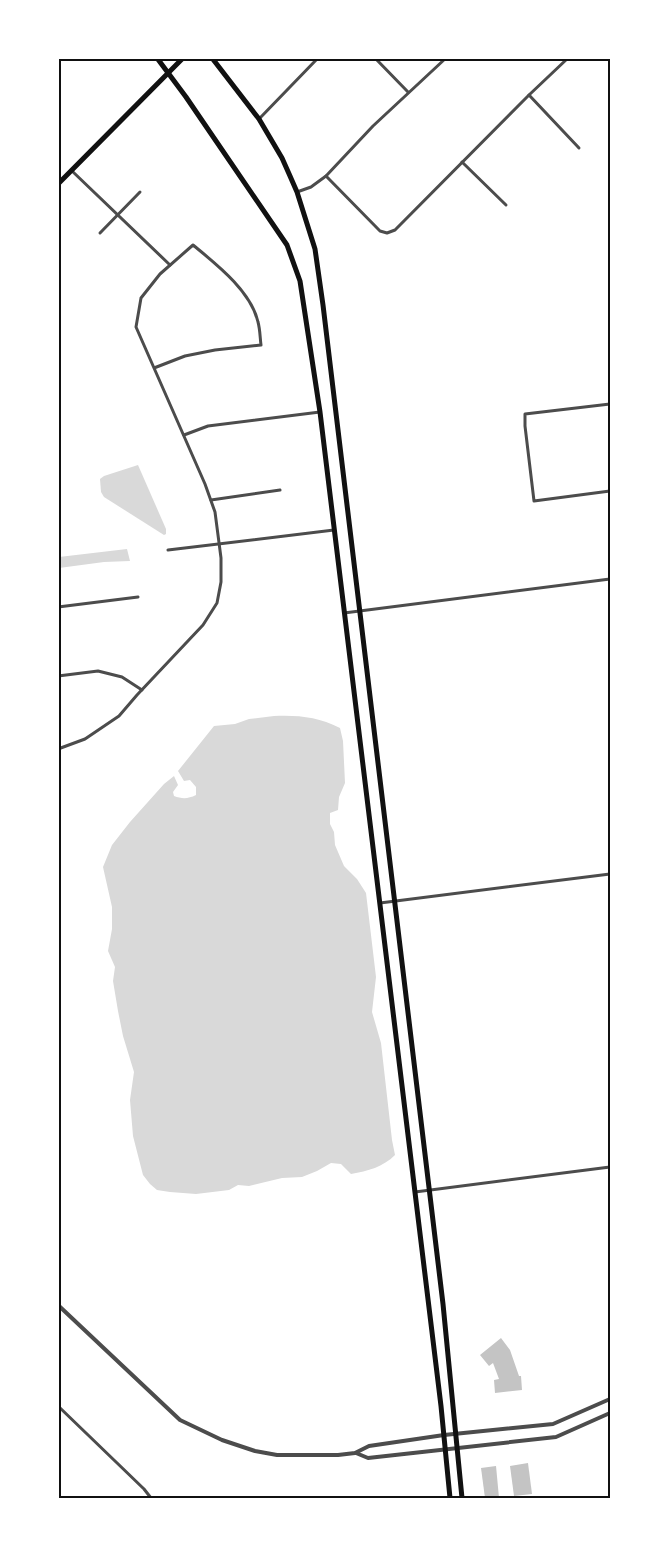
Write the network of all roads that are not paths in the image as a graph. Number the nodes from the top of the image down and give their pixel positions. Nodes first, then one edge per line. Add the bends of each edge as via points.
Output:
1 (157, 58) edge
2 (183, 58) edge
3 (212, 58) edge
4 (318, 58) edge
5 (375, 58) edge
6 (446, 58) edge
7 (567, 59) edge
8 (168, 73) junction
9 (408, 92) junction
10 (529, 95) junction
11 (259, 119) junction
12 (579, 148) dead end
13 (462, 162) junction
14 (71, 171) junction
15 (326, 176) junction
16 (58, 184) edge
17 (140, 192) dead end
18 (297, 192) junction
19 (506, 205) dead end
20 (117, 215) junction
21 (100, 233) dead end
22 (171, 265) junction
23 (154, 368) junction
24 (610, 404) edge
25 (336, 411) junction
26 (320, 412) junction
27 (184, 435) junction
28 (280, 490) dead end
29 (610, 491) edge
30 (211, 500) junction
31 (334, 530) junction
32 (220, 543) junction
33 (168, 550) dead end
34 (610, 579) edge
35 (138, 597) dead end
36 (58, 607) edge
37 (359, 611) junction
38 (344, 613) junction
39 (58, 676) edge
40 (142, 690) junction
41 (58, 748) edge
42 (610, 874) edge
43 (395, 901) junction
44 (380, 903) junction
45 (610, 1167) edge
46 (429, 1189) junction
47 (415, 1192) junction
48 (58, 1305) edge
49 (610, 1399) edge
50 (58, 1406) edge
51 (610, 1413) edge
52 (456, 1434) junction
53 (444, 1435) junction
54 (457, 1447) junction
55 (445, 1449) junction
56 (355, 1453) junction
57 (151, 1498) edge
58 (450, 1498) edge
59 (462, 1498) edge

1 - 8 main road
2 - 8 main road
3 - 11 main road
4 - 11 street
5 - 9 street
6 - 9 street
7 - 10 street
8 - 14 main road
8 - 26 main road via 287,245 300,281
9 - 15 street
10 - 12 street
10 - 13 street
11 - 18 main road
13 - 15 street via 395,230 387,233 380,231
13 - 19 street
14 - 16 main road
14 - 20 street
15 - 18 street via 311,188
17 - 20 street
18 - 25 main road via 315,249
20 - 21 street
20 - 22 street
22 - 23 street via 141,298 137,314 136,327
22 - 23 street via 193,245 247,297 258,320 261,345 185,356
23 - 27 street
24 - 29 street via 525,414 534,501
25 - 26 main road
25 - 37 main road
26 - 27 street via 208,426
26 - 31 main road
27 - 30 street
28 - 30 street
30 - 32 street
31 - 32 street
31 - 38 main road
32 - 33 street
32 - 40 street via 217,603 203,625
34 - 37 street
35 - 36 street
37 - 38 street
37 - 43 main road
38 - 44 main road
39 - 40 street via 98,671 122,678
40 - 41 street via 119,716 85,739
42 - 43 street
43 - 44 street
43 - 46 main road
44 - 47 main road
45 - 46 street
46 - 47 street
46 - 52 main road
47 - 53 main road
48 - 56 street via 180,1420 211,1436 277,1455
49 - 52 street via 553,1424
50 - 57 street
51 - 54 street via 556,1437
52 - 53 street
52 - 54 main road
53 - 55 main road
53 - 56 street via 369,1446
54 - 55 street
54 - 59 main road
55 - 56 street via 368,1458
55 - 58 main road

